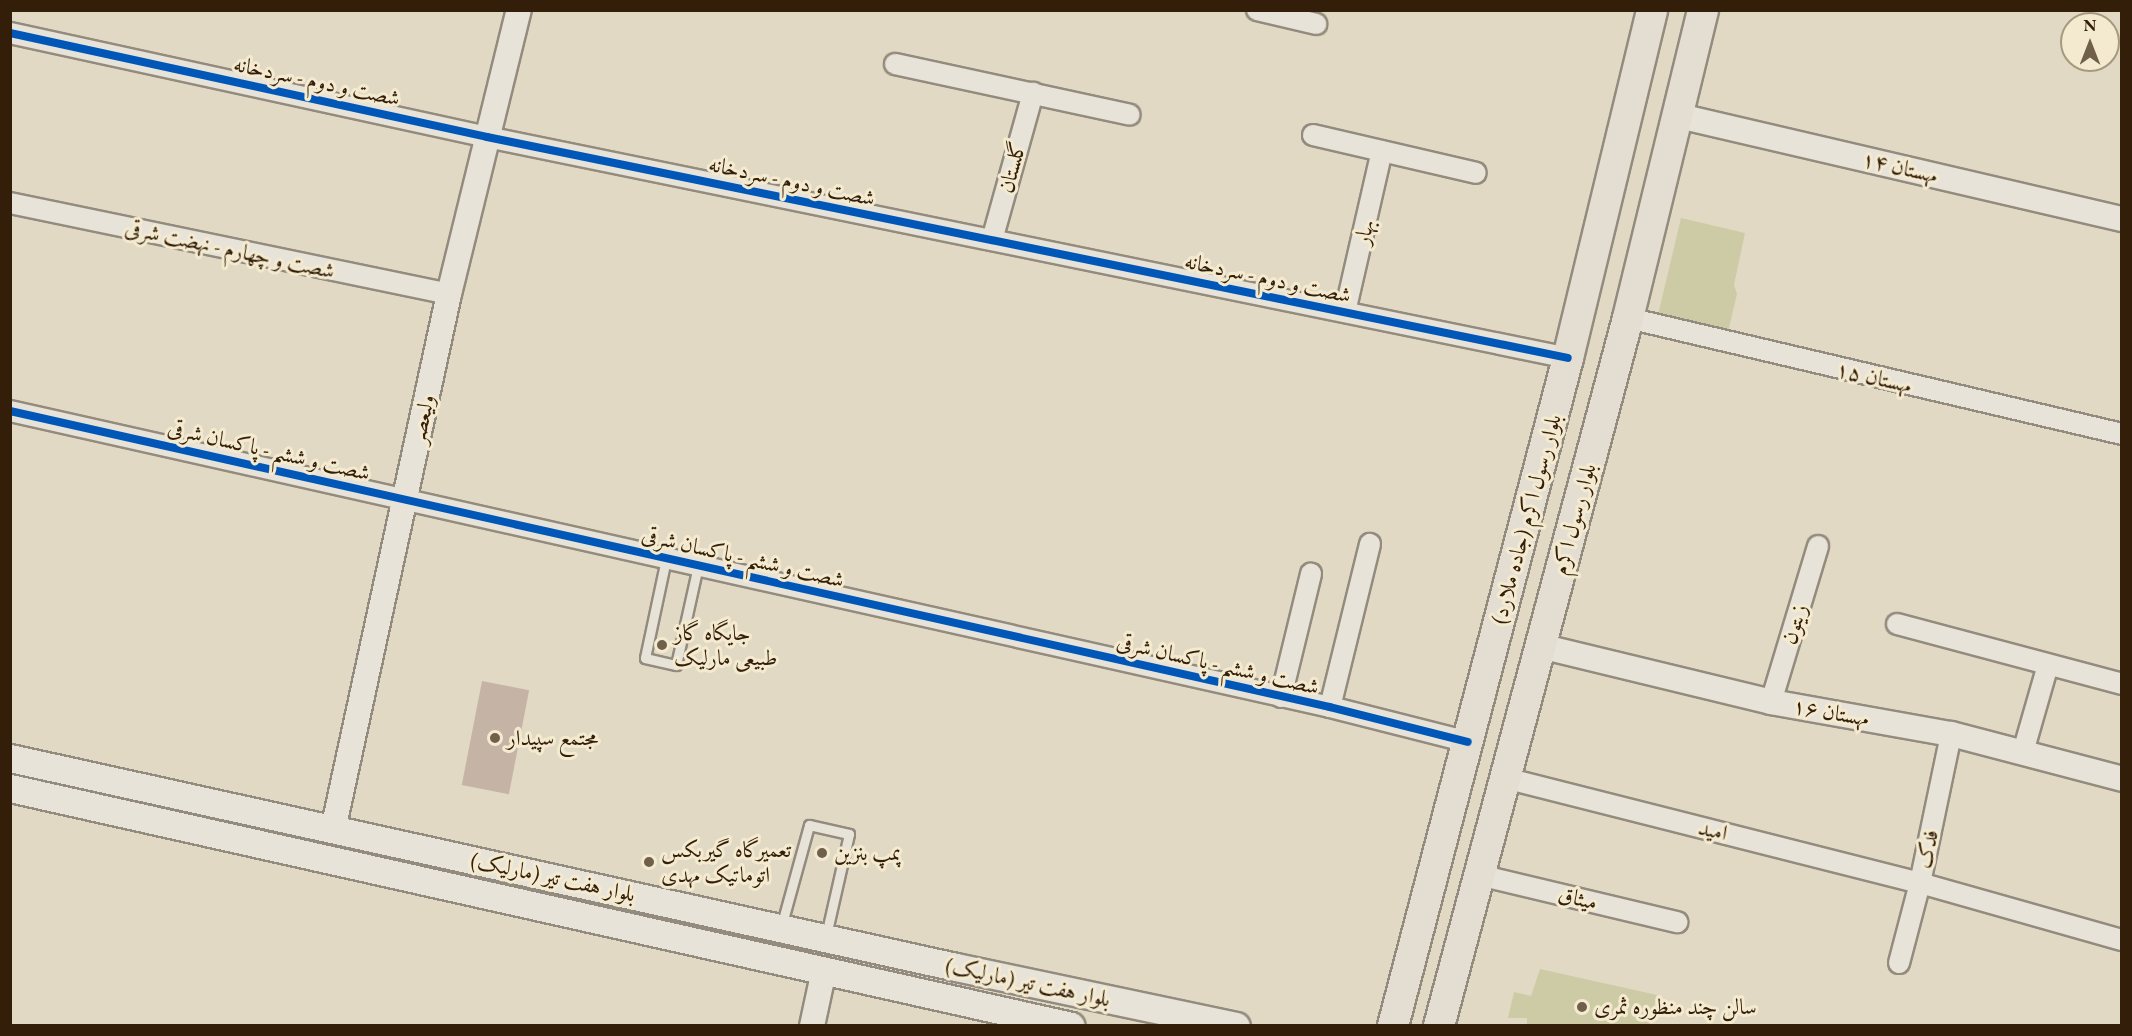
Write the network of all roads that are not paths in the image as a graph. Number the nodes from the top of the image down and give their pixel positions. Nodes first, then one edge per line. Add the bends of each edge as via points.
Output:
1 (519, 10) edge
2 (1652, 10) edge
3 (1703, 10) edge
4 (1268, 12) edge
5 (1316, 24) dead end
6 (10, 33) edge
7 (895, 64) dead end
8 (1032, 93) junction
9 (1130, 115) dead end
10 (1679, 116) junction
11 (1313, 135) dead end
12 (487, 137) junction
13 (1382, 151) junction
14 (1476, 173) dead end
15 (10, 203) edge
16 (2121, 219) edge
17 (992, 240) junction
18 (448, 294) junction
19 (1345, 312) junction
20 (1628, 318) junction
21 (1568, 358) junction
22 (10, 411) edge
23 (2121, 434) edge
24 (406, 499) junction
25 (1370, 544) dead end
26 (1818, 546) dead end
27 (666, 559) junction
28 (698, 566) junction
29 (1311, 574) dead end
30 (1897, 624) dead end
31 (1540, 646) junction
32 (2048, 665) junction
33 (2121, 684) edge
34 (1281, 697) junction
35 (1771, 702) junction
36 (1330, 707) junction
37 (1951, 734) junction
38 (1468, 742) junction
39 (2023, 752) junction
40 (10, 758) edge
41 (1505, 778) junction
42 (2121, 779) edge
43 (10, 788) edge
44 (333, 830) junction
45 (1479, 875) junction
46 (1920, 883) junction
47 (1677, 922) dead end
48 (781, 927) junction
49 (825, 938) junction
50 (2121, 940) edge
51 (1899, 963) dead end
52 (824, 969) junction
53 (999, 1017) edge
54 (812, 1026) edge
55 (1071, 1026) edge
56 (1236, 1026) edge
57 (1393, 1026) edge
58 (1439, 1026) edge

1 - 12 street, ولیعصر
2 - 21 main road, بلوار رسول اکرم (جاده ملارد)
3 - 10 main road, بلوار رسول اکرم
4 - 5 street
6 - 12 street, شصت و دوم - سردخانه
7 - 8 street
8 - 9 street
8 - 17 street, گلستان
10 - 16 street, مهستان ۱۴
10 - 20 main road, بلوار رسول اکرم
11 - 13 street
12 - 17 street, شصت و دوم - سردخانه
12 - 18 street, ولیعصر
13 - 14 street
13 - 19 street, بهار
15 - 18 street, شصت و چهارم - نهضت شرقی
17 - 19 street, شصت و دوم - سردخانه
18 - 24 street, ولیعصر
19 - 21 street, شصت و دوم - سردخانه
20 - 23 street, مهستان ۱۵
20 - 31 main road, بلوار رسول اکرم
21 - 38 main road, بلوار رسول اکرم (جاده ملارد)
22 - 24 street, شصت و ششم - پاکسان شرقی
24 - 27 street, شصت و ششم - پاکسان شرقی
24 - 44 street, ولیعصر
25 - 36 street
26 - 35 street, زیتون
27 - 28 street, شصت و ششم - پاکسان شرقی
27 - 28 lane via 645,658 676,665
28 - 34 street, شصت و ششم - پاکسان شرقی
29 - 34 street
30 - 32 street
31 - 35 street, مهستان ۱۶
31 - 41 main road, بلوار رسول اکرم
32 - 33 street
32 - 39 street
34 - 36 street, شصت و ششم - پاکسان شرقی
35 - 37 street, مهستان ۱۶
36 - 38 street, شصت و ششم - پاکسان شرقی
37 - 39 street, مهستان ۱۶
37 - 46 street, فدک
38 - 57 main road, بلوار رسول اکرم (جاده ملارد)
39 - 42 street, مهستان ۱۶
40 - 44 main road, بلوار هفت تیر (مارلیک)
41 - 45 main road, بلوار رسول اکرم
41 - 46 street, امید
43 - 52 main road, بلوار هفت تیر (مارلیک)
44 - 48 main road, بلوار هفت تیر (مارلیک)
45 - 47 street, میثاق
45 - 58 main road, بلوار رسول اکرم
46 - 50 street, امید
46 - 51 street, فدک
48 - 49 main road, بلوار هفت تیر (مارلیک)
48 - 49 lane via 809,825 849,834
49 - 56 main road, بلوار هفت تیر (مارلیک)
52 - 53 main road, بلوار هفت تیر (مارلیک)
52 - 54 street
53 - 55 main road, بلوار هفت تیر (مارلیک)

